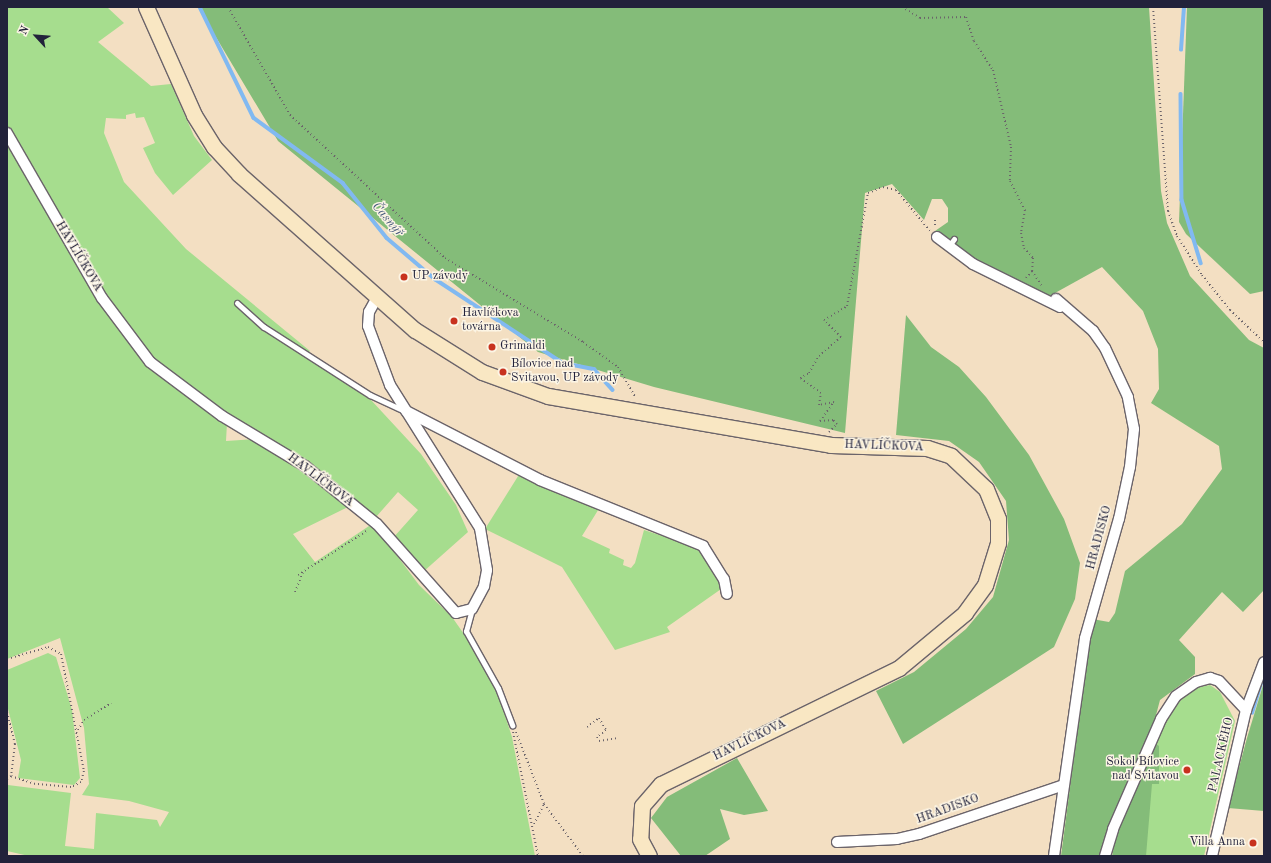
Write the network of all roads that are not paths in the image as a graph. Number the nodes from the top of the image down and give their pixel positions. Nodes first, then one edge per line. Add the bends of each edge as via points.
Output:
1 (146, 7) edge
2 (7, 133) edge
3 (936, 233) road end
4 (954, 240) dead end
5 (948, 248) junction
6 (378, 296) junction
7 (1056, 299) road end
8 (237, 303) dead end
9 (1073, 314) junction
10 (406, 411) junction
11 (727, 594) dead end
12 (472, 608) junction
13 (1264, 662) edge
14 (1246, 710) junction
15 (512, 725) road end
16 (1064, 785) junction
17 (837, 842) dead end
18 (648, 856) edge
19 (1054, 856) edge
20 (1105, 856) edge
21 (1212, 856) edge

1 - 6 main road, HAVLÍČKOVA via 194,115 214,147 239,174
2 - 12 street, HAVLÍČKOVA via 102,298 150,362 222,416 305,466 377,524 456,613
3 - 5 street, HRADISKO
4 - 5 lane
5 - 9 street, HRADISKO via 1007,283
6 - 10 street via 368,317 370,334
6 - 18 main road, HAVLÍČKOVA via 415,330 482,372 548,396 829,444 921,447 951,456 965,465 986,489 998,519 998,543 992,571 965,613 899,668 661,784 642,806 640,839
7 - 9 street, HRADISKO
8 - 10 lane via 264,327 370,395
9 - 16 street, HRADISKO via 1093,332 1118,373 1128,397 1134,429 1130,467 1119,518 1084,638
10 - 11 street via 540,480 703,546 724,579
10 - 12 street via 480,528 486,570 484,586
12 - 15 lane via 466,631 498,688
13 - 14 street, PALACKÉHO
14 - 20 street via 1219,681 1210,678 1196,682 1176,696 1161,719 1113,829
14 - 21 street, PALACKÉHO
16 - 17 street, HRADISKO via 897,840
16 - 19 street, HRADISKO

